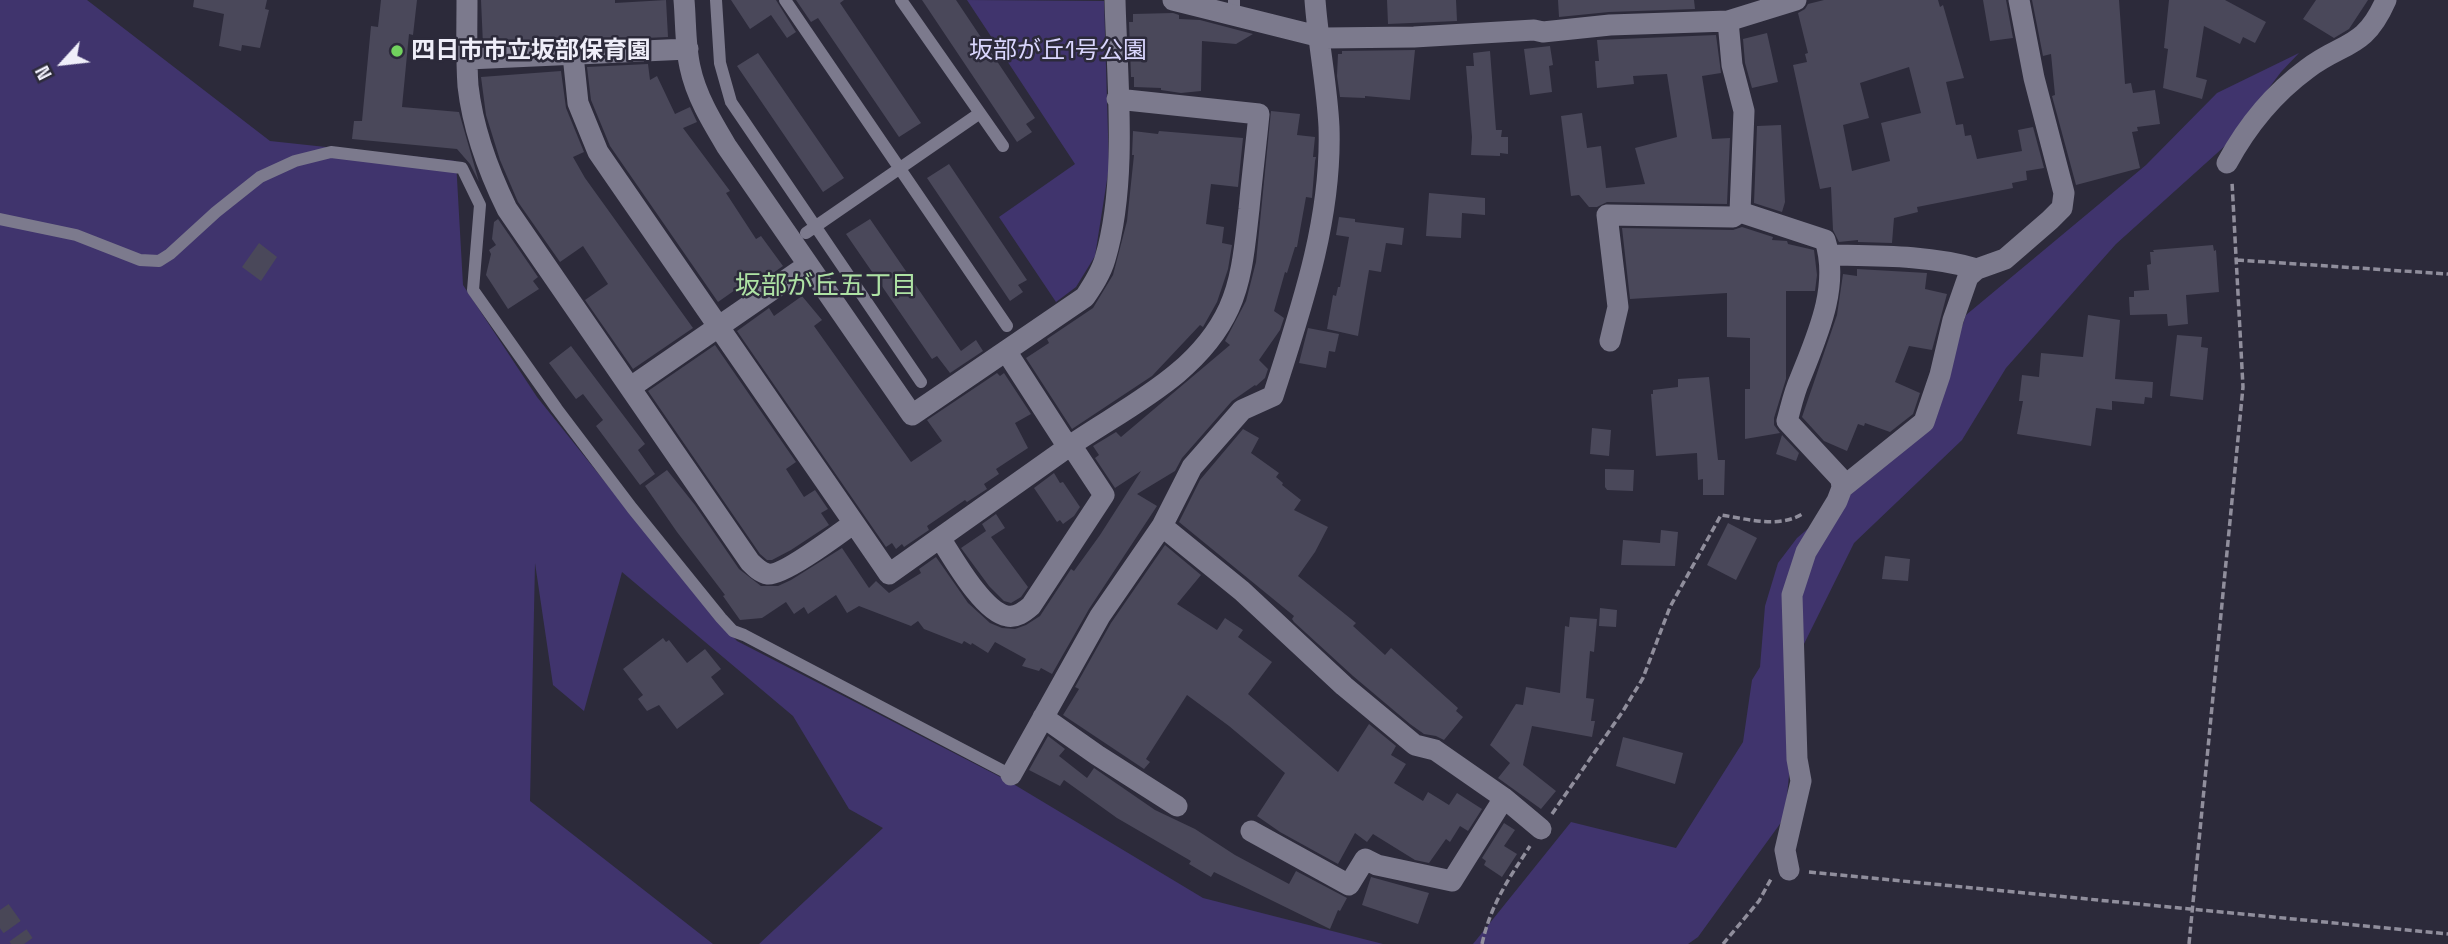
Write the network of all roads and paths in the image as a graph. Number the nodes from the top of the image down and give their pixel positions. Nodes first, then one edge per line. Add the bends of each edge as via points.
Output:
1 (467, 0) edge
2 (684, 0) edge
3 (716, 0) edge
4 (785, 0) edge
5 (901, 0) edge
6 (1115, 0) edge
7 (1173, 0) edge
8 (1315, 0) edge
9 (1796, 0) edge
10 (2020, 0) edge
11 (2386, 0) edge
12 (1234, 7) edge
13 (1728, 21) junction
14 (1318, 35) junction
15 (688, 48) junction
16 (573, 55) junction
17 (468, 60) junction
18 (1117, 99) junction
19 (980, 113) junction
20 (1003, 146) dead end
21 (2227, 163) joint
22 (900, 168) junction
23 (1740, 212) junction
24 (0, 219) edge
25 (810, 230) junction
26 (1829, 255) junction
27 (2236, 260) junction
28 (808, 265) junction
29 (1977, 269) junction
30 (2448, 274) edge
31 (1007, 326) dead end
32 (716, 327) junction
33 (1610, 341) dead end
34 (1006, 351) junction
35 (921, 382) dead end
36 (631, 387) junction
37 (1070, 446) junction
38 (1842, 488) junction
39 (1809, 510) dead end
40 (854, 523) junction
41 (1163, 526) junction
42 (940, 538) junction
43 (1043, 717) junction
44 (1011, 775) joint
45 (1504, 798) junction
46 (1177, 806) dead end
47 (1541, 829) junction
48 (1251, 831) dead end
49 (1789, 870) junction
50 (2192, 908) junction
51 (2448, 933) edge
52 (1482, 944) edge
53 (1723, 944) edge
54 (2189, 944) edge

1 - 17 street
2 - 15 street
3 - 25 lane via 720,63 731,102
4 - 22 lane
5 - 19 lane
6 - 18 street
7 - 12 street
8 - 14 street
9 - 13 street
10 - 29 street via 2064,201 2050,220 2005,258
11 - 21 street via 2364,35 2315,63 2282,90 2258,115
12 - 14 street
13 - 14 street via 1414,37
13 - 23 street via 1732,65 1744,111
14 - 41 street via 1329,128 1328,164 1308,289 1273,396 1242,410 1192,467
15 - 16 street
15 - 28 street via 694,83 713,124
16 - 17 street
16 - 32 street via 578,103 598,152
17 - 36 street via 478,138 507,209
18 - 34 street via 1119,169 1101,270 1085,297
18 - 37 street via 1259,114 1244,249 1233,299 1206,347 1157,387
19 - 20 lane
19 - 22 lane
21 - 27 path via 2233,184
22 - 25 lane
22 - 31 lane
23 - 26 street via 1825,240
23 - 33 street via 1733,217 1607,215 1618,307
24 - 44 lane via 76,234 141,260 159,261 260,177 295,161 331,152 462,168 480,205 473,290 557,409 720,618 733,631
25 - 35 lane
26 - 29 street via 1901,257
26 - 38 street via 1828,300 1787,421 1841,479
27 - 30 path
27 - 50 path via 2243,387
28 - 32 street
28 - 34 street via 912,415
29 - 38 street via 1961,293 1924,422
32 - 36 street
32 - 40 street
34 - 37 street
36 - 40 street via 761,572 785,570
37 - 42 street
37 - 42 street via 1104,495 1031,607 1006,616 989,607
38 - 49 street via 1805,552 1792,595 1801,781 1785,850
39 - 47 path via 1772,523 1721,515 1670,607 1643,678
40 - 42 street via 888,574
41 - 43 street via 1100,616
41 - 45 street via 1415,745 1435,750
43 - 44 street
43 - 46 street
45 - 47 street
45 - 48 street via 1452,881 1365,859 1349,885
47 - 52 path via 1498,896
49 - 50 path
49 - 53 path via 1776,870 1759,901
50 - 51 path
50 - 54 path

